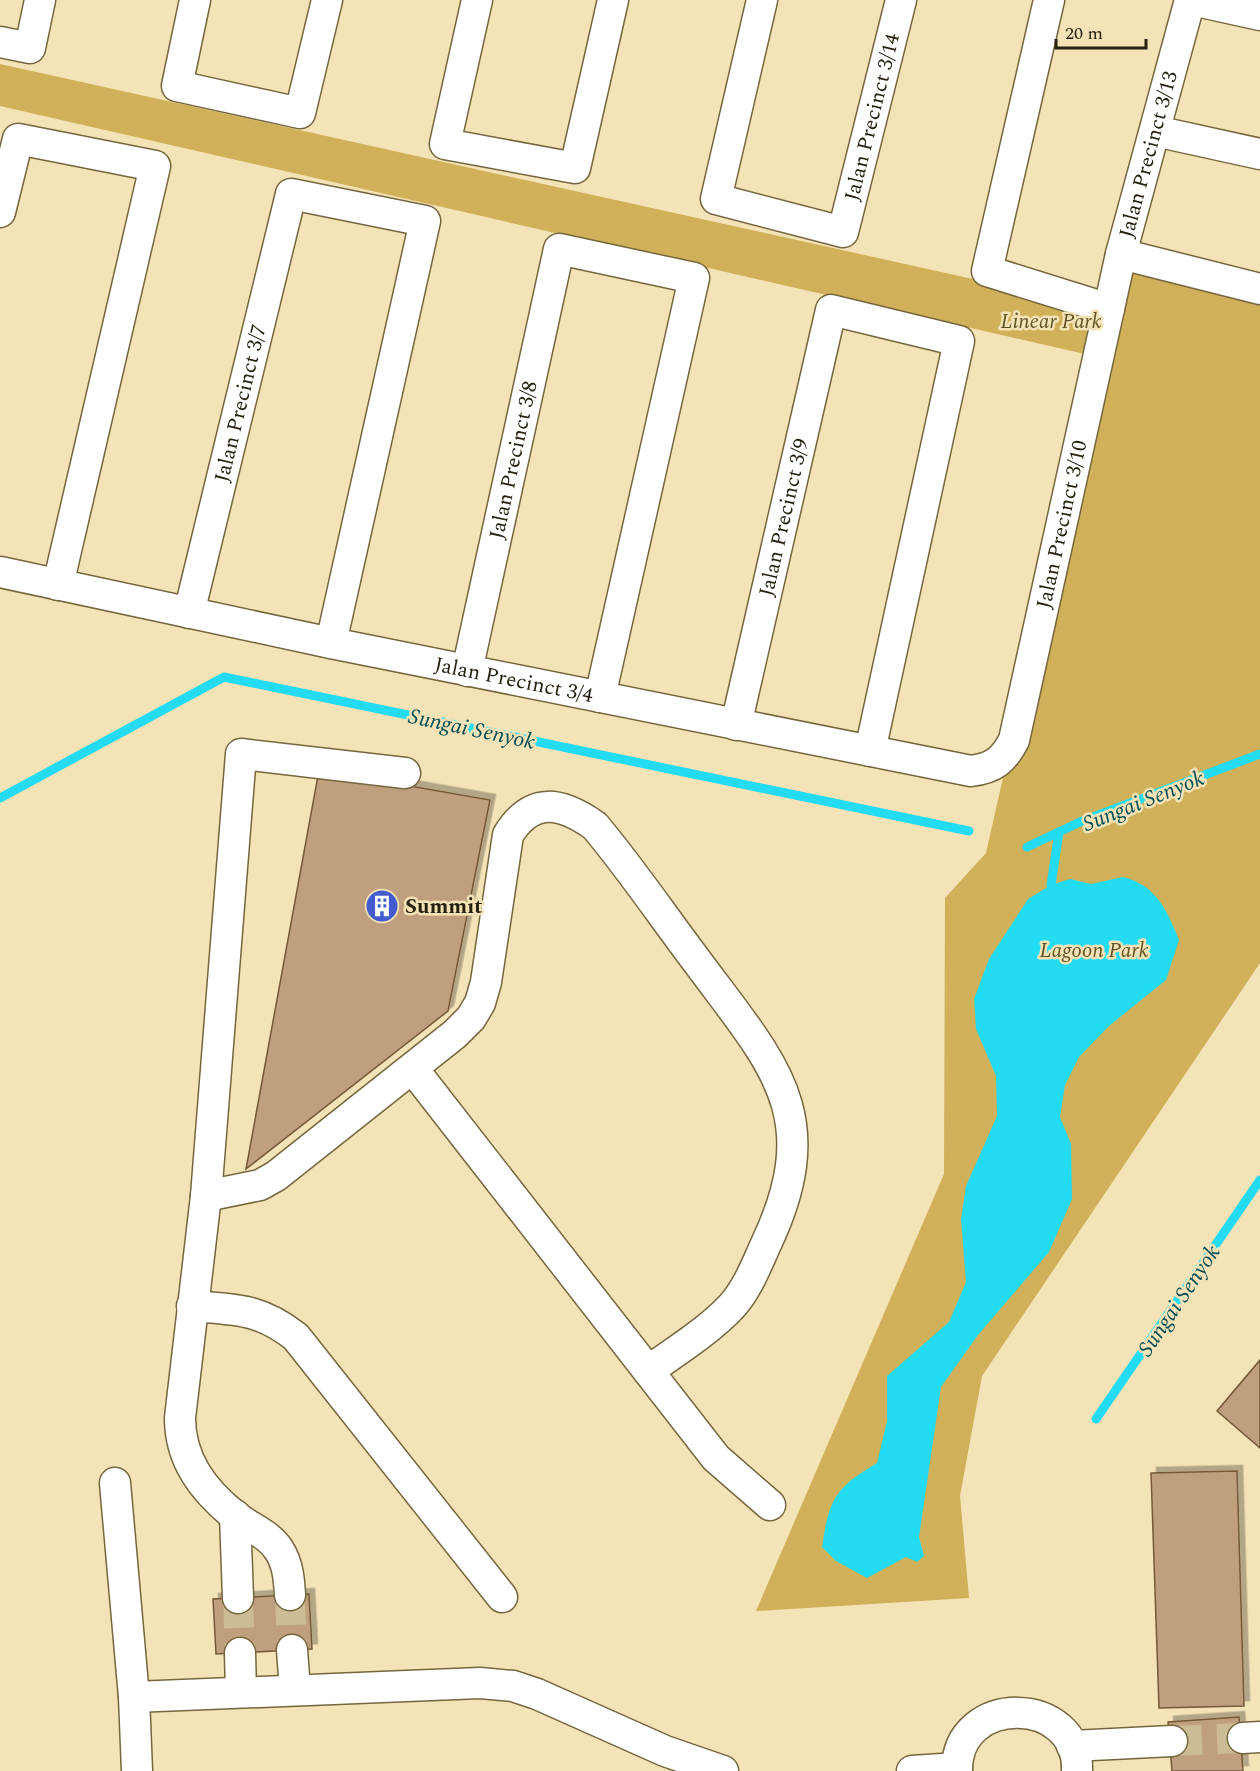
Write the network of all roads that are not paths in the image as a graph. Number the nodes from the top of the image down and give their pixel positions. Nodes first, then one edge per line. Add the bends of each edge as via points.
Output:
1 (40, 0) edge
2 (195, 0) edge
3 (327, 0) edge
4 (477, 0) edge
5 (613, 0) edge
6 (762, 0) edge
7 (901, 0) edge
8 (1049, 0) edge
9 (1191, 0) edge
10 (1260, 15) edge
11 (0, 42) edge
12 (1155, 131) junction
13 (1260, 154) edge
14 (0, 213) edge
15 (1121, 254) junction
16 (1260, 289) edge
17 (1110, 309) junction
18 (0, 572) edge
19 (58, 585) junction
20 (189, 614) junction
21 (331, 643) junction
22 (467, 671) junction
23 (600, 697) junction
24 (736, 725) junction
25 (1014, 740) joint
26 (870, 751) junction
27 (405, 772) dead end
28 (413, 1069) junction
29 (206, 1196) junction
30 (192, 1306) junction
31 (648, 1371) junction
32 (115, 1483) dead end
33 (771, 1506) dead end
34 (235, 1515) junction
35 (290, 1595) tunnel mouth
36 (502, 1597) dead end
37 (238, 1598) tunnel mouth
38 (292, 1650) tunnel mouth
39 (240, 1653) tunnel mouth
40 (295, 1689) junction
41 (241, 1692) junction
42 (134, 1697) junction
43 (1172, 1741) tunnel mouth
44 (1074, 1759) edge
45 (957, 1769) edge
46 (137, 1771) edge
47 (723, 1771) edge
48 (912, 1771) edge

1 - 11 street via 30,48
2 - 3 street via 177,86 300,113
4 - 5 street via 445,144 575,168
6 - 7 street, Jalan Precinct 3/14 via 716,199 843,232
8 - 17 street via 987,271
9 - 10 street
9 - 12 street, Jalan Precinct 3/13
12 - 13 street
12 - 15 street, Jalan Precinct 3/13
14 - 19 street via 18,139 155,166
15 - 16 street
15 - 17 street, Jalan Precinct 3/13
17 - 25 street, Jalan Precinct 3/10
18 - 19 street, Jalan Precinct 3/4
19 - 20 street, Jalan Precinct 3/4
20 - 21 street, Jalan Precinct 3/4
20 - 21 street, Jalan Precinct 3/7 via 291,194 425,222
21 - 22 street, Jalan Precinct 3/4
22 - 23 street, Jalan Precinct 3/4
22 - 23 street, Jalan Precinct 3/8 via 559,249 694,278
23 - 24 street, Jalan Precinct 3/4
24 - 26 street, Jalan Precinct 3/4
24 - 26 street, Jalan Precinct 3/9 via 831,310 959,342
25 - 26 street, Jalan Precinct 3/4 via 999,762 971,771
27 - 29 street via 241,754
28 - 29 street via 276,1176 260,1185
28 - 31 street
28 - 31 street via 455,1035 480,1003 508,835 518,819 548,806 581,816 608,842 768,1058 787,1102 792,1131 787,1194 745,1288 712,1324
29 - 30 street
30 - 34 street via 180,1437 193,1471
30 - 36 street via 251,1311 296,1337
31 - 33 street via 716,1458
32 - 42 street
34 - 35 street via 272,1540 287,1566
34 - 37 street
38 - 40 street
39 - 41 street
40 - 41 street
40 - 47 street via 480,1683 513,1686 665,1751
41 - 42 street
42 - 46 street
43 - 44 street
44 - 45 street via 1060,1730 1045,1718 1026,1712 1006,1712 987,1719 972,1732 961,1748
45 - 48 street

